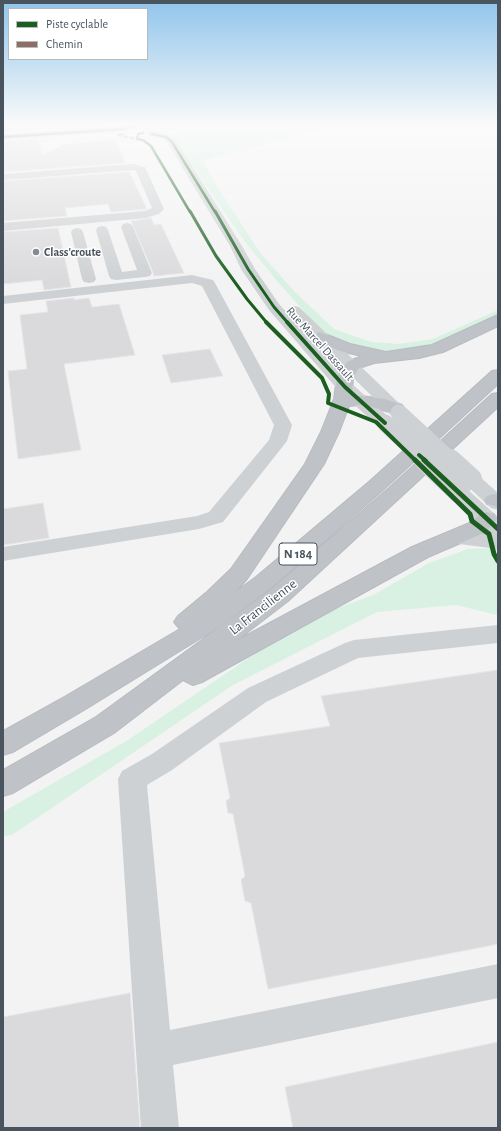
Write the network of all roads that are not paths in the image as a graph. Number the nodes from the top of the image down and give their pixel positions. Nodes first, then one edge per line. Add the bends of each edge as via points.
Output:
1 (144, 177) edge
2 (196, 177) edge
3 (3, 227) edge
4 (127, 227) dead end
5 (102, 230) dead end
6 (77, 232) dead end
7 (236, 246) junction
8 (116, 276) junction
9 (89, 279) junction
10 (3, 288) edge
11 (3, 300) edge
12 (498, 320) edge
13 (320, 337) junction
14 (391, 355) junction
15 (351, 366) junction
16 (498, 375) edge
17 (348, 397) junction
18 (498, 398) edge
19 (393, 415) junction
20 (495, 510) edge
21 (459, 537) junction
22 (498, 542) edge
23 (3, 554) edge
24 (498, 634) edge
25 (75, 703) junction
26 (105, 725) junction
27 (3, 744) edge
28 (3, 784) edge
29 (498, 981) edge
30 (154, 1051) junction
31 (160, 1128) edge

1 - 3 street via 158,209 155,211 146,214
2 - 7 street, Rue Marcel Dassault
4 - 8 street via 145,273
5 - 8 street
6 - 9 street
7 - 13 street, Rue Marcel Dassault
7 - 17 street, Rue Marcel Dassault via 265,296
8 - 9 street
9 - 10 street
11 - 23 street via 192,279 208,283 283,426 278,440 216,517 199,522
12 - 14 highway via 437,349
13 - 14 highway via 346,348
13 - 15 street, Rue Marcel Dassault
14 - 15 highway via 365,360
15 - 17 highway via 346,377
15 - 19 street, Rue Marcel Dassault
16 - 25 highway, La Francilienne / N 184 via 377,485 264,582 214,619
17 - 19 street, Rue Marcel Dassault
17 - 25 highway via 314,464 230,584 204,608
18 - 26 highway, La Francilienne / N 184 via 280,595
19 - 20 street, Rue Marcel Dassault, bridge via 465,486
20 - 21 highway via 479,527
21 - 22 street
21 - 26 highway via 420,552 346,590
24 - 30 street via 354,649 257,695 162,762 132,779
25 - 27 highway, La Francilienne / N 184
26 - 28 highway, La Francilienne / N 184
29 - 30 street
30 - 31 street

